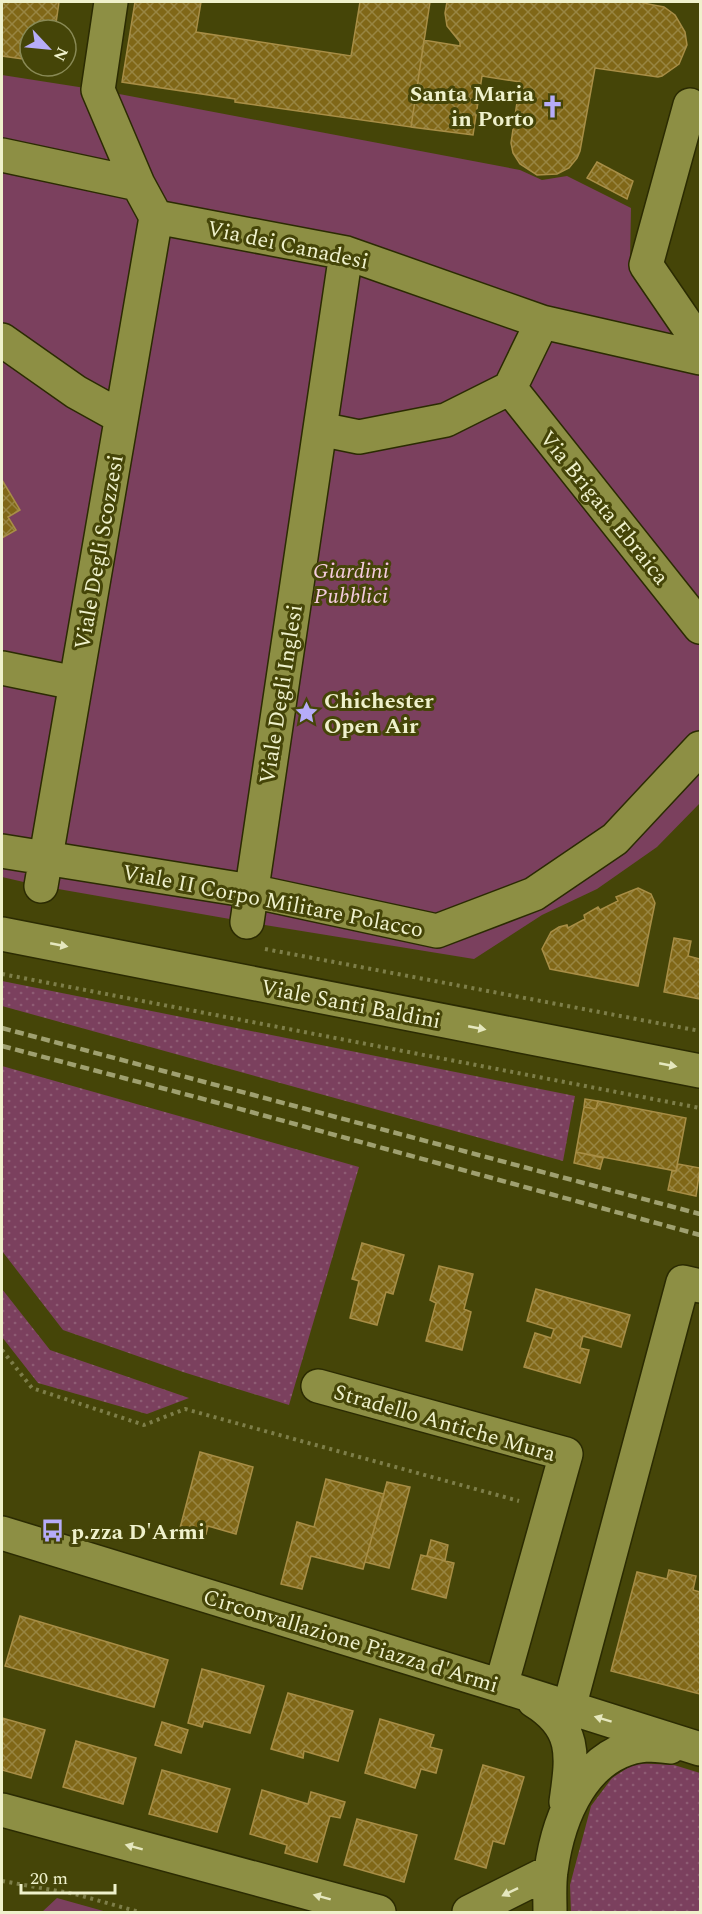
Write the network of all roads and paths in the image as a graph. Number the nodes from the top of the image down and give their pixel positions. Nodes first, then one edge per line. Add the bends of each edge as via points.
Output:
1 (111, 2) edge
2 (690, 105) dead end
3 (2, 155) edge
4 (138, 184) junction
5 (156, 217) junction
6 (346, 253) junction
7 (542, 322) junction
8 (2, 340) edge
9 (698, 352) edge
10 (510, 388) junction
11 (121, 417) junction
12 (320, 429) junction
13 (700, 627) edge
14 (2, 668) edge
15 (75, 683) junction
16 (700, 748) edge
17 (2, 852) edge
18 (43, 873) junction
19 (251, 920) junction
20 (2, 934) edge
21 (2, 974) edge
22 (700, 1031) edge
23 (700, 1071) edge
24 (700, 1108) edge
25 (700, 1286) edge
26 (2, 1350) edge
27 (318, 1386) dead end
28 (538, 1500) junction
29 (2, 1533) edge
30 (511, 1689) junction
31 (569, 1708) junction
32 (700, 1749) edge
33 (2, 1810) edge
34 (565, 1810) junction
35 (551, 1871) junction
36 (2, 1881) edge
37 (139, 1912) edge
38 (379, 1912) edge
39 (469, 1912) edge
40 (550, 1912) edge

1 - 4 street via 98,90
2 - 9 street via 646,265
3 - 4 street
4 - 5 street
5 - 6 street, Via dei Canadesi
5 - 11 street, Viale Degli Scozzesi
6 - 7 street, Via dei Canadesi
6 - 12 street, Viale Degli Inglesi
7 - 9 street, Via dei Canadesi
7 - 10 street
8 - 11 street via 76,392
10 - 12 street via 446,420 359,436
10 - 13 street, Via Brigata Ebraica
11 - 15 street, Viale Degli Scozzesi
12 - 19 street, Viale Degli Inglesi
14 - 15 street
15 - 18 street, Viale Degli Scozzesi
16 - 19 street, Viale II Corpo Militare Polacco via 615,839 534,894 437,931
17 - 18 street, Viale II Corpo Militare Polacco
18 - 19 street, Viale II Corpo Militare Polacco
19 - 22 path
20 -> 23 street, Viale Santi Baldini
21 - 24 path
25 - 31 street via 683,1282
26 - 28 path via 32,1388 144,1425 185,1408
27 - 28 street, Stradello Antiche Mura via 566,1454
28 - 30 street
29 - 30 street, Circonvallazione Piazza d'Armi
30 - 31 street, Circonvallazione Piazza d'Armi
30 - 34 street via 542,1706 567,1735 572,1758
32 -> 31 street, Circonvallazione Piazza d'Armi
32 - 34 street via 646,1745 616,1754 587,1776
38 -> 33 street
34 - 35 street
35 -> 39 street
35 - 40 street
36 - 37 path via 75,1894

